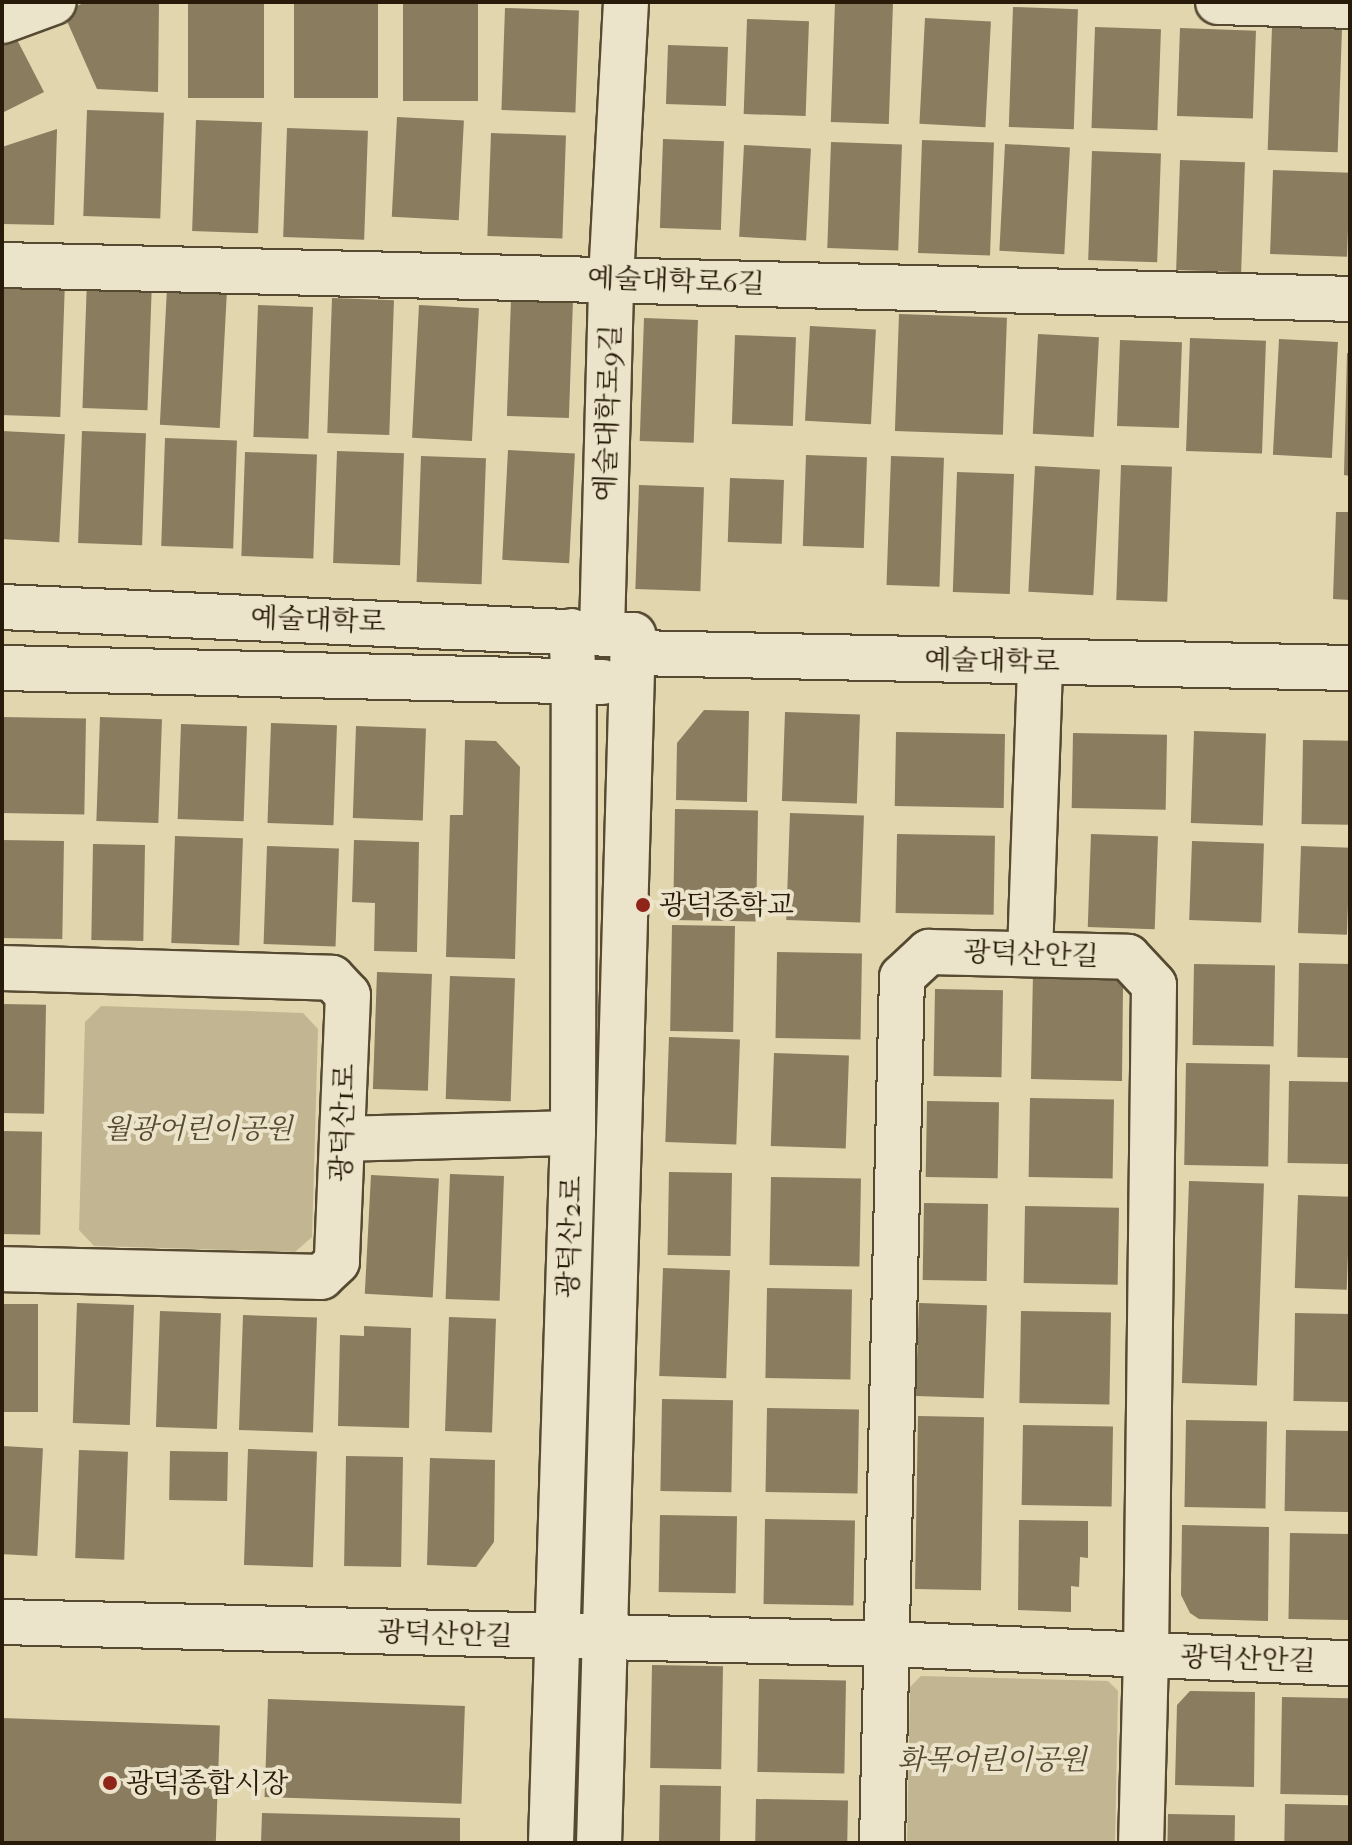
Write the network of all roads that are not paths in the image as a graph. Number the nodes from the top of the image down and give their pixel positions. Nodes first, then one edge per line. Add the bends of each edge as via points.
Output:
1 (54, 2) edge
2 (626, 2) edge
3 (1218, 2) edge
4 (1350, 6) edge
5 (2, 21) edge
6 (2, 265) edge
7 (611, 279) junction
8 (1350, 299) edge
9 (2, 607) edge
10 (615, 646) junction
11 (1040, 662) junction
12 (2, 668) edge
13 (1350, 668) edge
14 (574, 682) junction
15 (1030, 954) junction
16 (2, 968) edge
17 (573, 1133) junction
18 (342, 1139) junction
19 (2, 1269) edge
20 (2, 1622) edge
21 (558, 1638) junction
22 (604, 1639) junction
23 (888, 1644) junction
24 (1146, 1656) junction
25 (1350, 1663) edge
26 (551, 1843) edge
27 (599, 1843) edge
28 (882, 1843) edge
29 (1141, 1843) edge

1 - 5 street
2 - 7 street, 예술대학로9길
3 - 4 street
6 - 7 street, 예술대학로6길
7 - 8 street, 예술대학로6길
7 - 10 street, 예술대학로9길
9 - 10 street, 예술대학로
10 - 11 street, 예술대학로
10 - 14 street, 광덕산2로
10 - 14 street, 예술대학로
10 - 22 street, 광덕산2로
11 - 13 street, 예술대학로
11 - 15 street
12 - 14 street, 예술대학로
14 - 17 street, 광덕산2로
15 - 23 street, 광덕산안길 via 929,952 902,977
15 - 24 street, 광덕산안길 via 1128,957 1154,985
16 - 18 street, 광덕산1로 via 332,978 348,995
17 - 18 street
17 - 21 street, 광덕산2로
18 - 19 street, 광덕산1로 via 337,1262 321,1277
20 - 21 street, 광덕산안길
21 - 22 street, 광덕산안길
21 - 26 street, 광덕산2로
22 - 23 street, 광덕산안길
22 - 27 street, 광덕산2로
23 - 24 street, 광덕산안길
23 - 28 street, 광덕산안길
24 - 25 street, 광덕산안길
24 - 29 street, 광덕산안길

